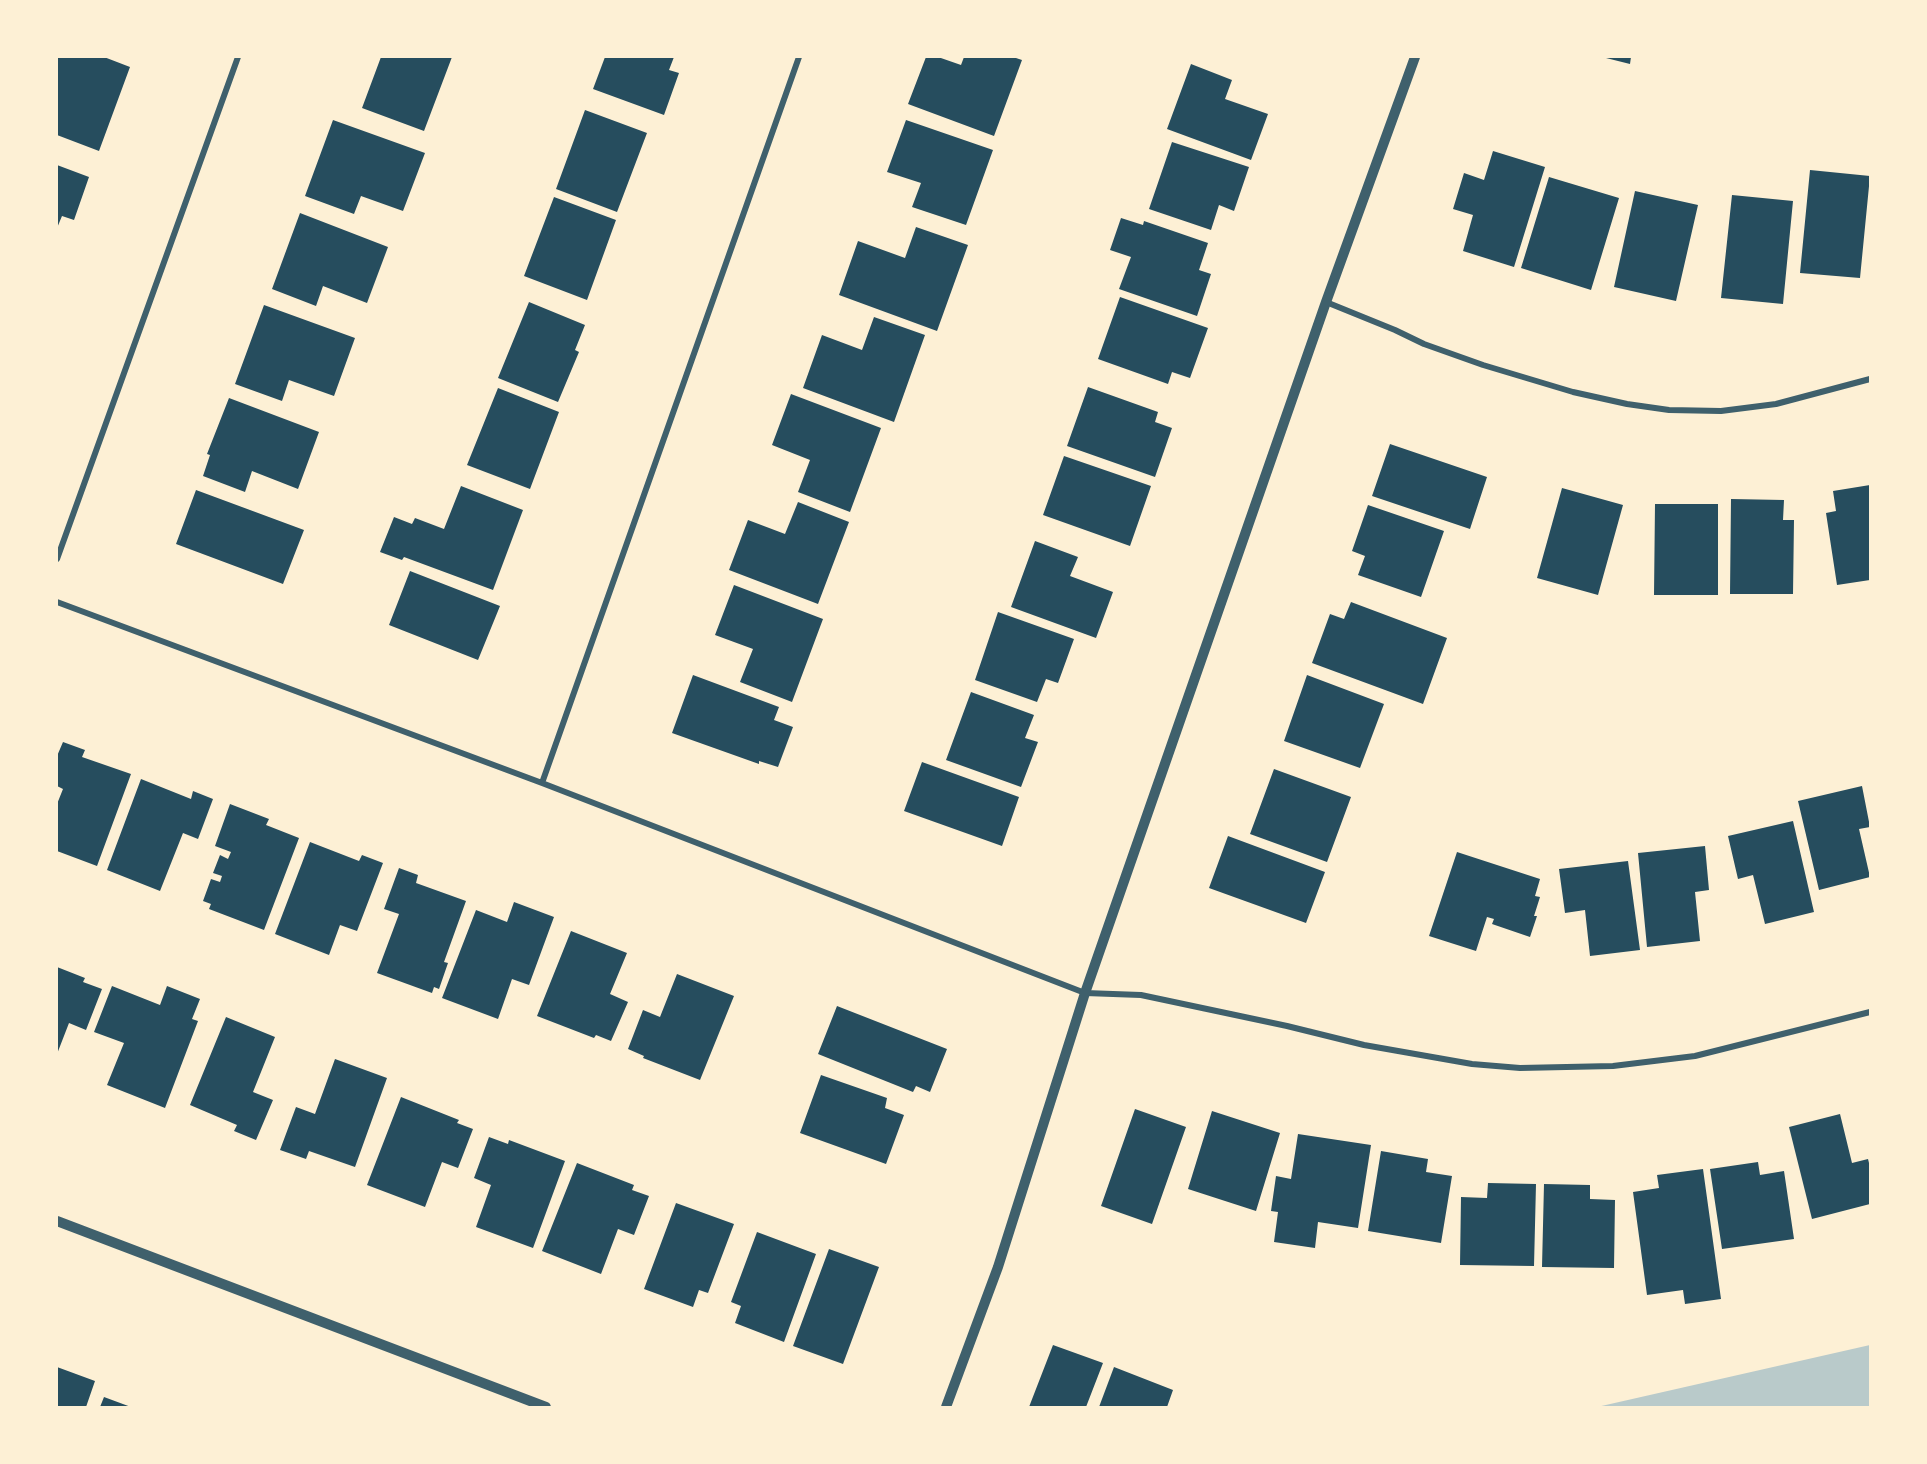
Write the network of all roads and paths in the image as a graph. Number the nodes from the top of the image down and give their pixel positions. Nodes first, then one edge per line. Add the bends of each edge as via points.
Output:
1 (238, 57) edge
2 (799, 57) edge
3 (1415, 57) edge
4 (1326, 302) junction
5 (1870, 379) edge
6 (57, 559) edge
7 (57, 602) edge
8 (542, 783) junction
9 (1084, 993) junction
10 (1870, 1012) edge
11 (57, 1221) edge
12 (546, 1407) edge
13 (946, 1407) edge

1 - 6 street
2 - 8 street
3 - 4 street
4 - 5 street via 1483,365 1573,392 1669,410 1721,411 1776,404
4 - 9 street
7 - 8 street
8 - 9 street
9 - 10 street via 1141,995 1364,1045 1472,1064 1520,1068 1613,1066 1695,1056
9 - 13 street via 998,1267
11 - 12 street

